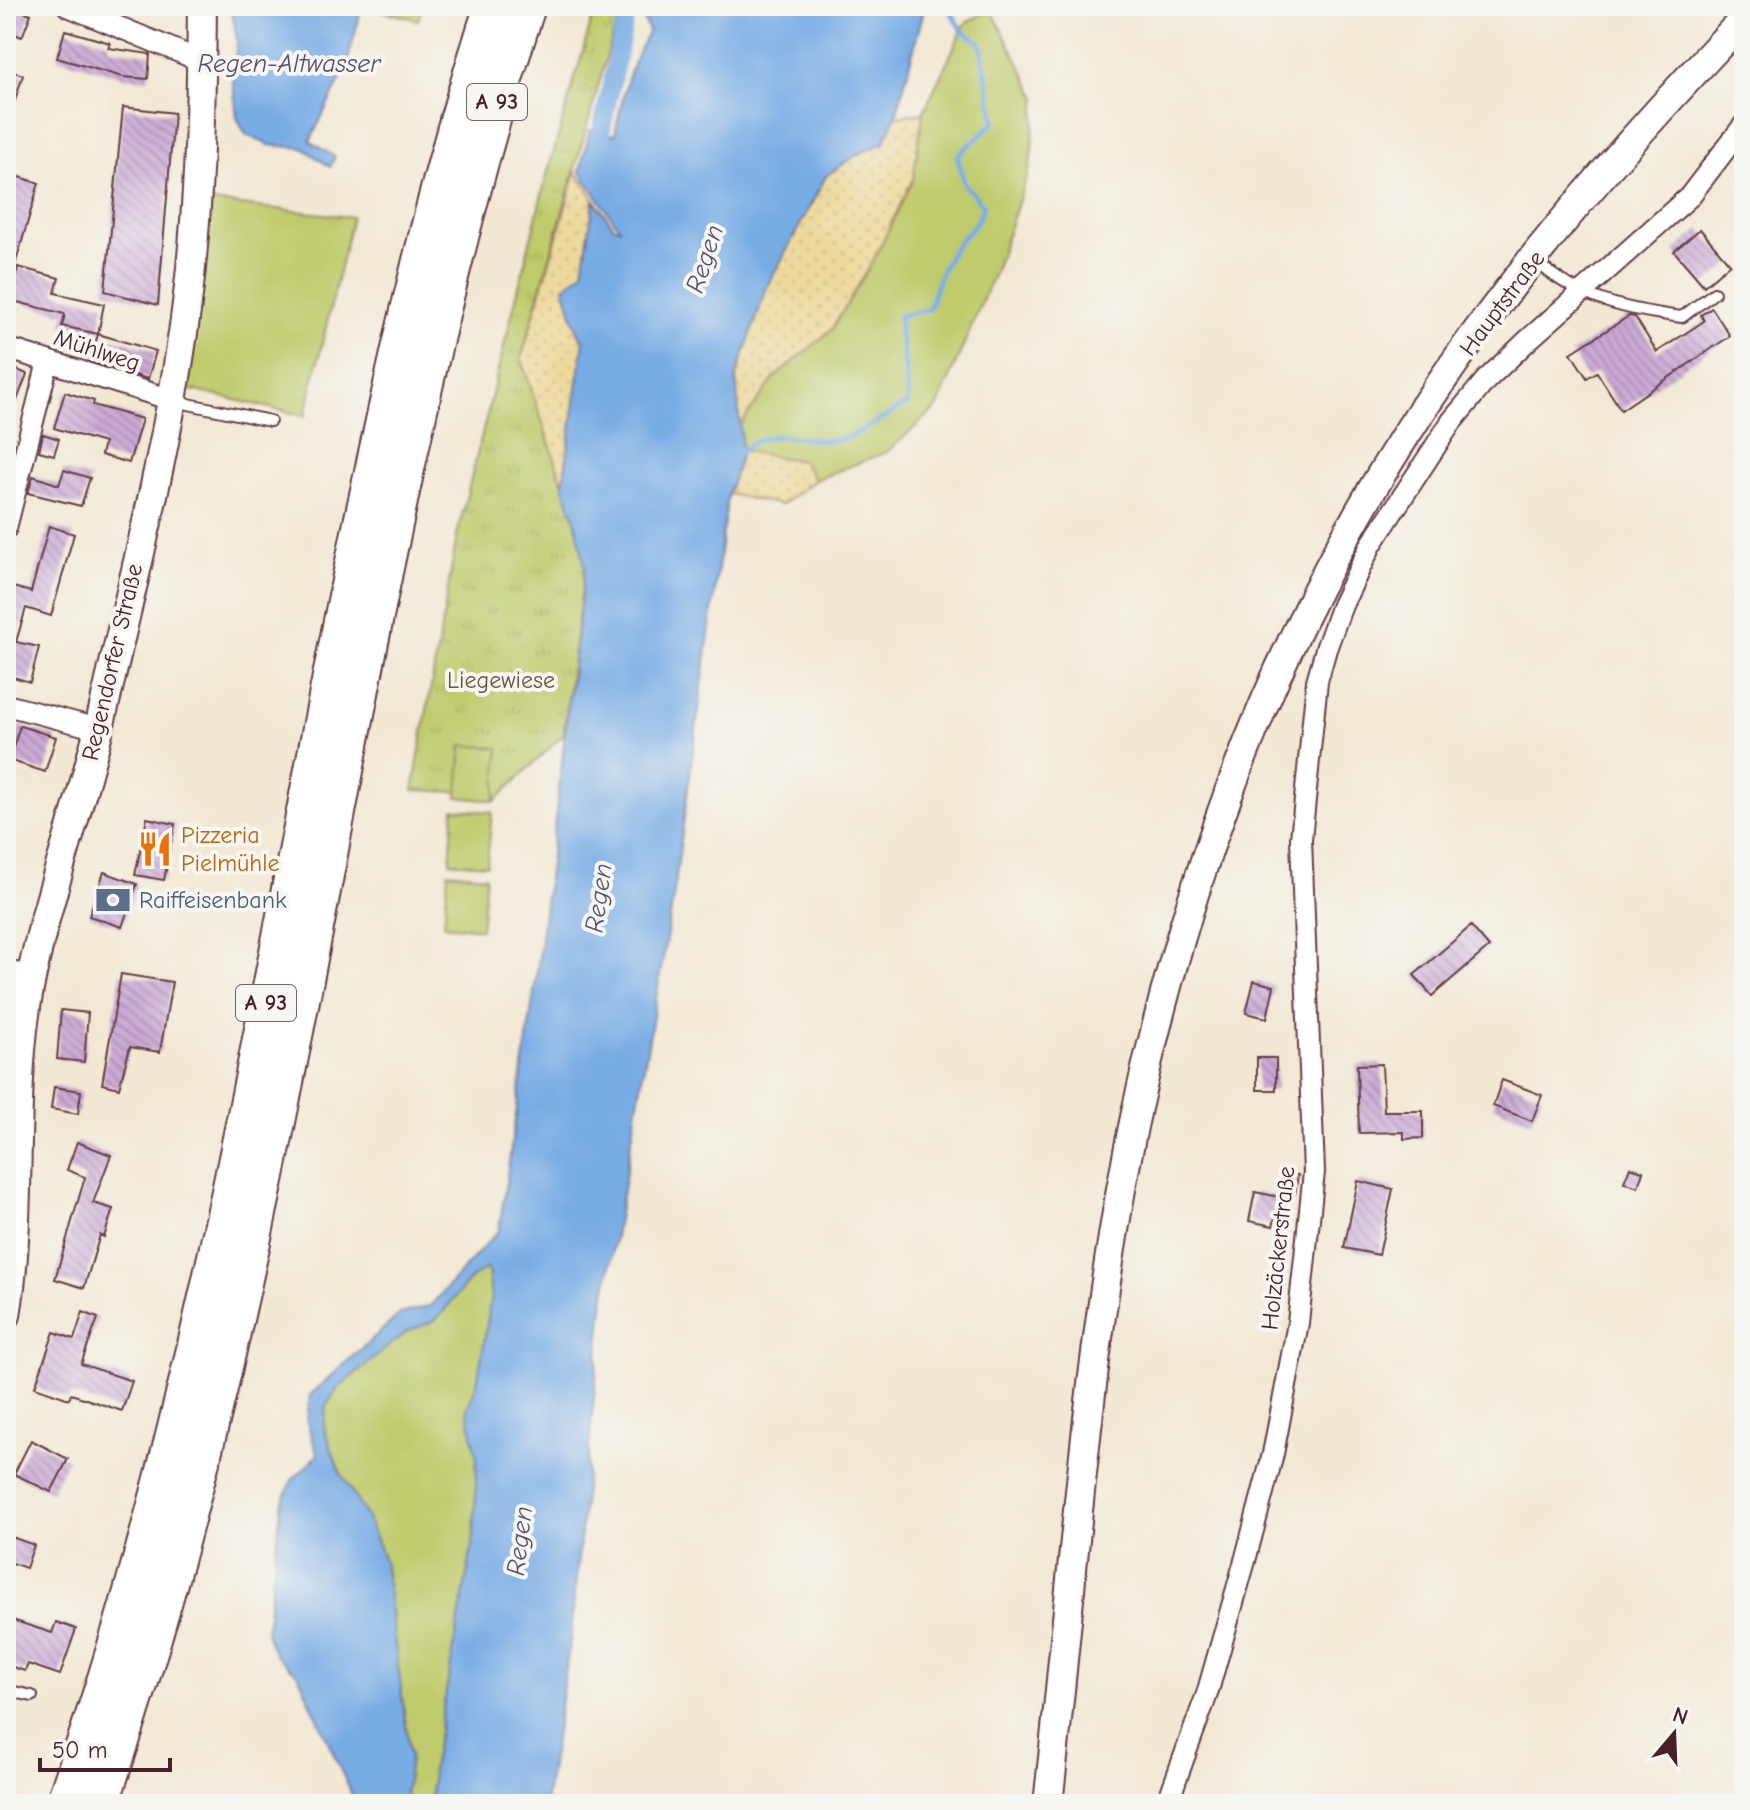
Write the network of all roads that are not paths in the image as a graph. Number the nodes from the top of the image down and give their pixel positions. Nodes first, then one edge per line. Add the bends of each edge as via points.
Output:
1 (68, 6) edge
2 (202, 6) edge
3 (493, 6) edge
4 (527, 6) edge
5 (1744, 19) edge
6 (201, 61) junction
7 (1744, 125) edge
8 (1534, 259) junction
9 (1714, 293) dead end
10 (1582, 295) junction
11 (6, 348) edge
12 (48, 362) junction
13 (172, 400) junction
14 (270, 421) dead end
15 (6, 528) edge
16 (1317, 681) joint
17 (6, 705) edge
18 (99, 729) junction
19 (19, 974) edge
20 (6, 1315) edge
21 (6, 1690) edge
22 (32, 1696) dead end
23 (64, 1804) edge
24 (100, 1804) edge
25 (1048, 1804) edge
26 (1167, 1804) edge

1 - 6 street
2 - 6 main road, Regendorfer Straße
3 - 23 highway, A 93 via 438,194 393,377 184,1393
4 - 24 highway, A 93 via 503,77 407,462 216,1400
5 - 8 main road, Hauptstraße
6 - 13 main road, Regendorfer Straße via 191,257
7 - 10 street, Hauptstraße via 1689,197
8 - 10 lane
8 - 25 main road, Hauptstraße via 1410,430 1366,499 1304,618 1251,734 1173,960 1136,1114 1095,1373
9 - 10 lane via 1682,317
10 - 16 street, Hauptstraße via 1486,380 1418,470 1371,545 1342,605
11 - 12 street, Mühlweg
12 - 13 street, Mühlweg
12 - 15 street
13 - 14 lane
13 - 18 main road, Regendorfer Straße
16 - 26 street, Holzäckerstraße via 1301,839 1314,1172 1298,1323 1273,1454 1246,1557 1207,1694
17 - 18 street
18 - 19 main road, Regendorfer Straße
19 - 20 main road, Regendorfer Straße via 17,1222
21 - 22 lane

